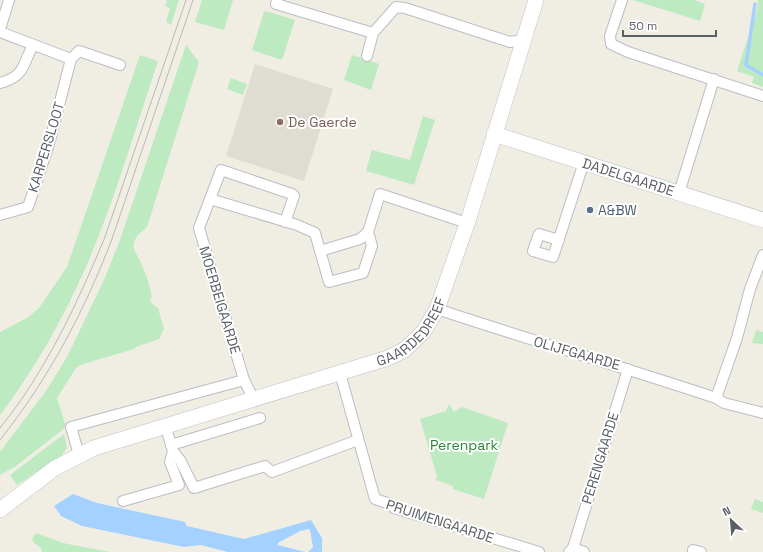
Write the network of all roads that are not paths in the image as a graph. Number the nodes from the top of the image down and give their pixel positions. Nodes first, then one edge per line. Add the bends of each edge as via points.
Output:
1 (10, 0) edge
2 (277, 0) edge
3 (536, 0) edge
4 (622, 0) edge
5 (0, 30) edge
6 (373, 33) junction
7 (523, 40) junction
8 (33, 45) junction
9 (367, 56) dead end
10 (71, 59) junction
11 (120, 65) dead end
12 (714, 79) junction
13 (0, 83) edge
14 (763, 96) edge
15 (494, 134) junction
16 (584, 162) junction
17 (679, 193) junction
18 (210, 199) junction
19 (0, 215) edge
20 (763, 220) edge
21 (285, 222) junction
22 (467, 224) junction
23 (368, 232) junction
24 (559, 240) dead end
25 (320, 251) junction
26 (763, 255) edge
27 (438, 309) junction
28 (628, 368) junction
29 (340, 373) junction
30 (244, 380) junction
31 (716, 398) junction
32 (254, 400) junction
33 (763, 413) edge
34 (260, 418) dead end
35 (165, 425) junction
36 (358, 440) junction
37 (172, 448) junction
38 (79, 455) junction
39 (123, 501) dead end
40 (0, 510) edge
41 (571, 550) edge
42 (539, 552) edge
43 (584, 552) edge
44 (693, 552) edge
45 (701, 552) edge

1 - 5 street
2 - 6 street via 276,4
3 - 7 street, GAARDEDREEF
4 - 12 street via 610,36 611,44
5 - 8 street
6 - 7 street via 396,7 510,42
6 - 9 street
7 - 15 street, GAARDEDREEF
8 - 10 street
8 - 13 street via 20,74 14,79
10 - 11 street via 79,51
10 - 19 street, KARPERSLOOT via 49,144 28,207
12 - 14 street
12 - 17 street
15 - 16 street, DADELGAARDE
15 - 22 street, GAARDEDREEF
16 - 17 street, DADELGAARDE
16 - 24 street
17 - 20 street, DADELGAARDE
18 - 21 street
18 - 21 street, MOERBEIGAARDE via 221,170 292,194 294,196
18 - 30 street, MOERBEIGAARDE via 199,228
21 - 25 street via 315,233
22 - 23 street via 380,194
22 - 27 street, GAARDEDREEF
23 - 25 street via 360,239
23 - 25 street via 372,246 364,272 329,282
26 - 31 street
27 - 28 street, OLIJFGAARDE via 534,341
27 - 29 street, GAARDEDREEF via 424,331 404,350 388,358
28 - 31 street, OLIJFGAARDE
28 - 41 street, PERENGAARDE
29 - 32 street, GAARDEDREEF
29 - 36 street, PRUIMENGAARDE
30 - 32 street, MOERBEIGAARDE
30 - 38 street via 71,428
31 - 33 street, OLIJFGAARDE via 724,403
32 - 35 street, GAARDEDREEF
34 - 37 street
35 - 37 street
35 - 38 street, GAARDEDREEF via 109,442
36 - 37 street via 272,472 265,466 194,488
36 - 42 street, PRUIMENGAARDE via 375,499 394,508
37 - 39 street via 170,462 179,485
38 - 40 street, GAARDEDREEF via 55,468
41 - 43 street
44 - 45 street

